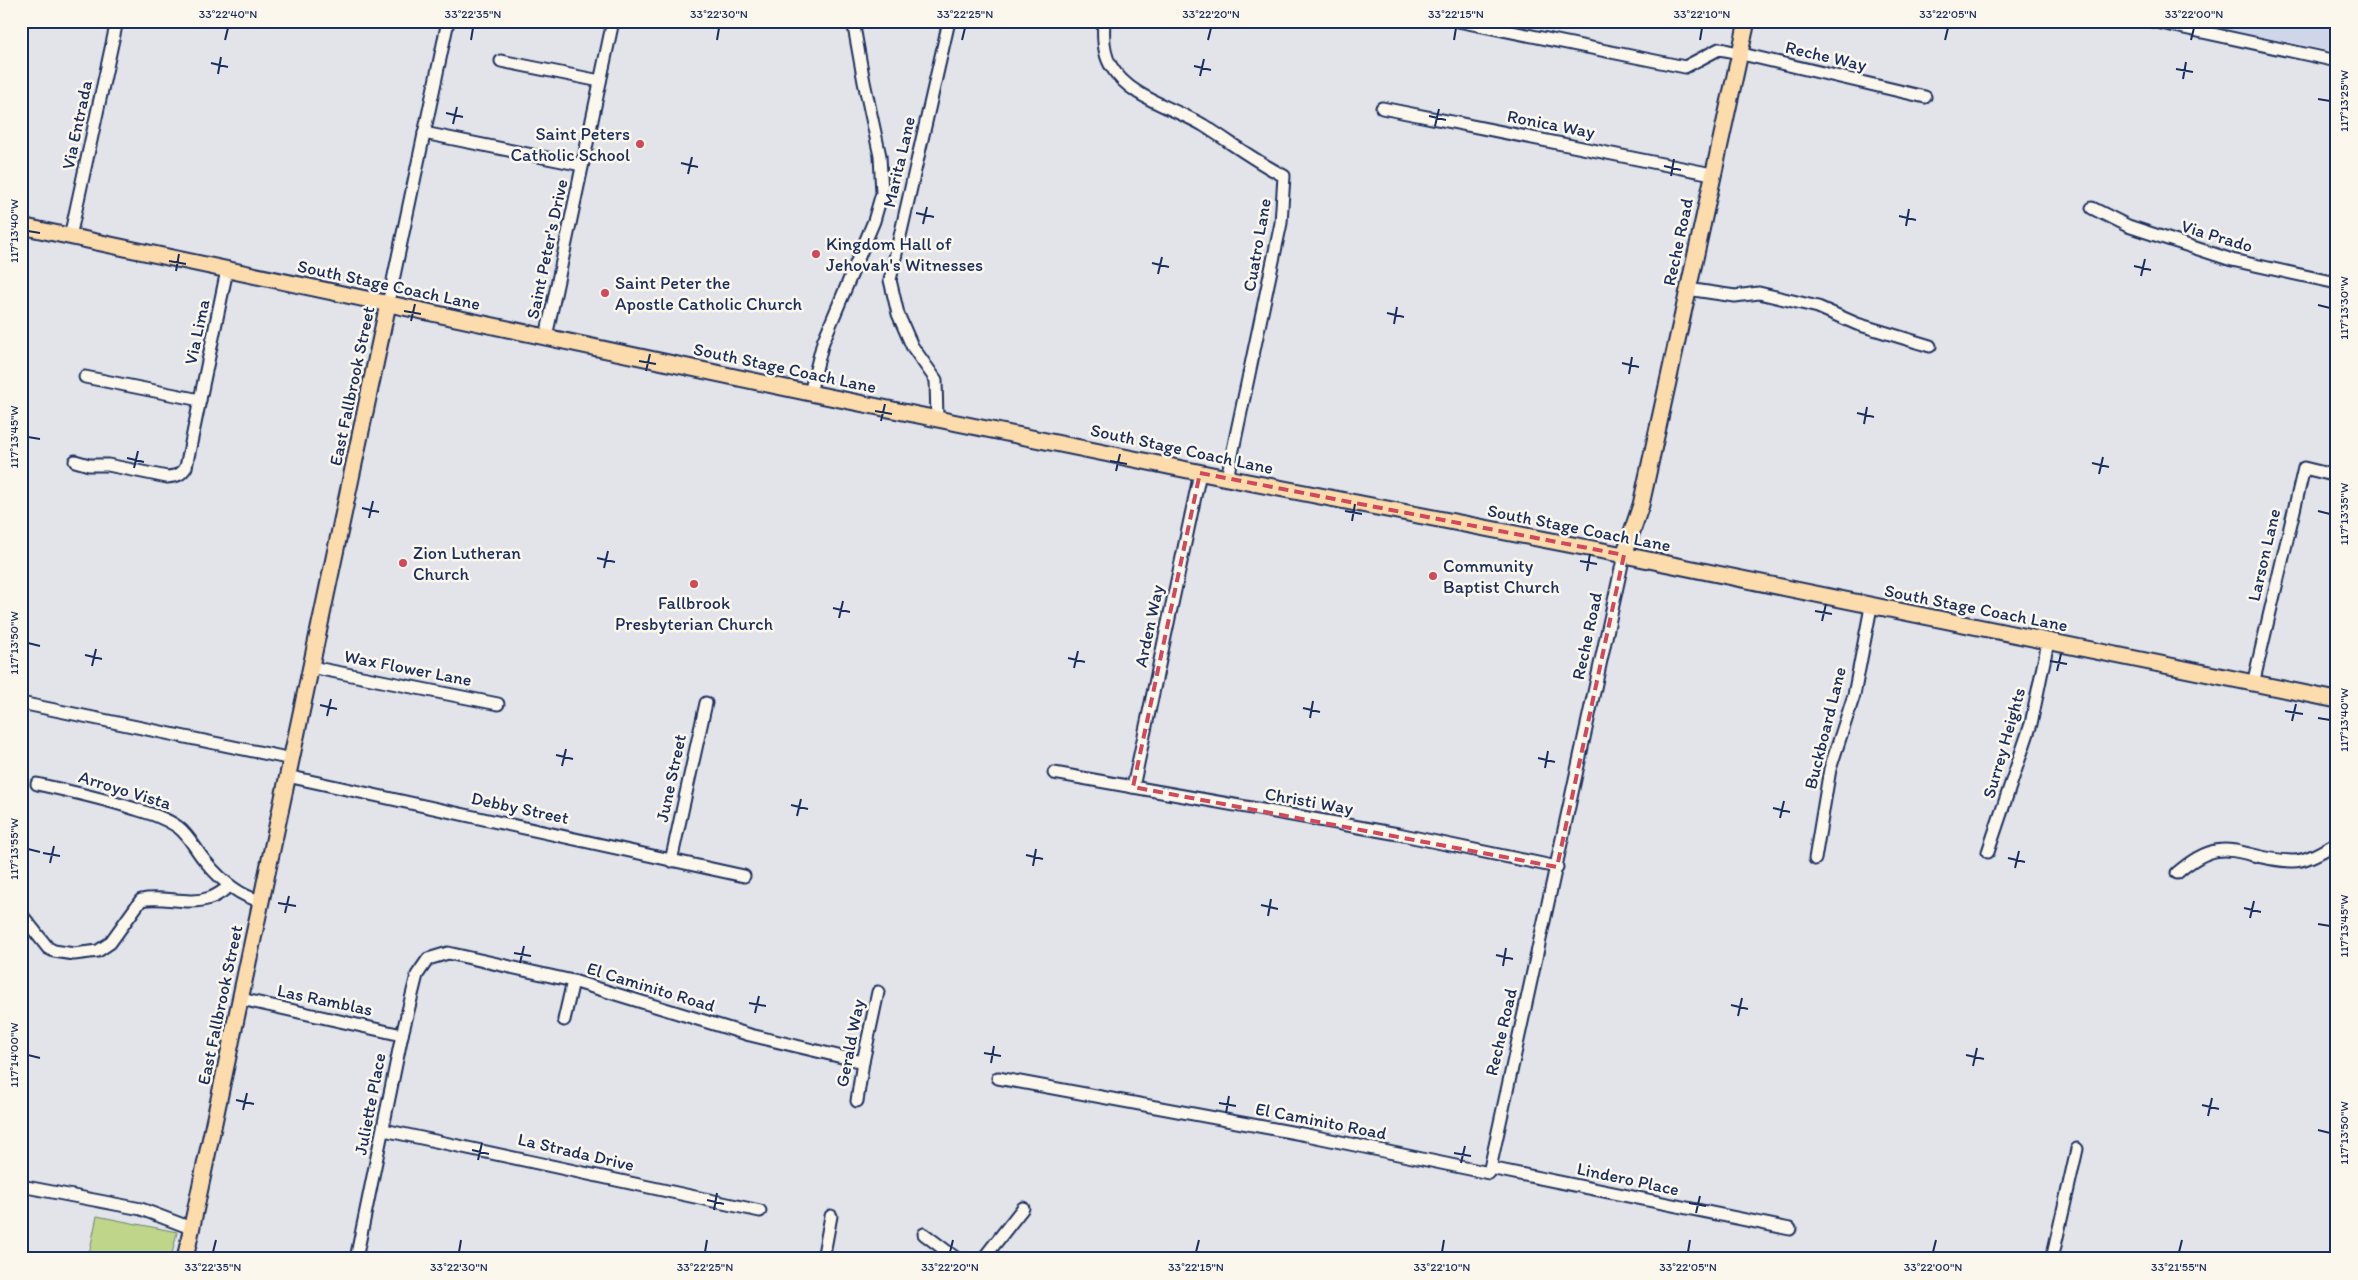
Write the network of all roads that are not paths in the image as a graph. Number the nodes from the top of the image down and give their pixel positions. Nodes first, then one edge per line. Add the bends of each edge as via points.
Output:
1 (117, 21) edge
2 (448, 21) edge
3 (613, 21) edge
4 (854, 21) edge
5 (949, 21) edge
6 (1104, 21) edge
7 (1458, 21) edge
8 (1747, 21) edge
9 (2152, 21) edge
10 (1740, 54) junction
11 (501, 61) dead end
12 (2337, 61) edge
13 (600, 81) junction
14 (1925, 97) dead end
15 (1382, 108) dead end
16 (424, 133) junction
17 (582, 165) junction
18 (1712, 174) junction
19 (2092, 208) dead end
20 (21, 226) edge
21 (70, 237) junction
22 (227, 270) junction
23 (2337, 283) edge
24 (1687, 288) junction
25 (388, 304) junction
26 (546, 337) junction
27 (1930, 346) dead end
28 (85, 377) dead end
29 (810, 393) junction
30 (200, 400) junction
31 (937, 419) junction
32 (75, 461) dead end
33 (1200, 473) junction
34 (2337, 476) edge
35 (1227, 478) junction
36 (1624, 555) junction
37 (1871, 606) junction
38 (2048, 642) junction
39 (311, 667) junction
40 (2253, 684) junction
41 (2337, 700) edge
42 (706, 703) dead end
43 (21, 704) edge
44 (498, 704) dead end
45 (292, 759) junction
46 (1054, 773) dead end
47 (287, 776) junction
48 (36, 784) dead end
49 (1133, 787) junction
50 (2337, 843) edge
51 (1988, 852) dead end
52 (1815, 859) dead end
53 (671, 861) junction
54 (1557, 867) junction
55 (2176, 873) dead end
56 (744, 876) dead end
57 (230, 886) junction
58 (261, 901) junction
59 (21, 914) edge
60 (428, 959) joint
61 (573, 981) junction
62 (878, 992) dead end
63 (240, 1000) junction
64 (564, 1020) dead end
65 (402, 1035) junction
66 (862, 1062) junction
67 (998, 1078) dead end
68 (857, 1101) dead end
69 (384, 1130) junction
70 (2076, 1149) dead end
71 (1489, 1170) junction
72 (21, 1186) edge
73 (1022, 1208) dead end
74 (760, 1211) dead end
75 (831, 1216) dead end
76 (191, 1228) junction
77 (1790, 1229) dead end
78 (924, 1234) dead end
79 (185, 1259) edge
80 (356, 1259) edge
81 (822, 1259) edge
82 (958, 1259) edge
83 (983, 1259) edge
84 (2052, 1259) edge

1 - 21 street, Via Entrada
2 - 16 street, East Fallbrook Street
3 - 13 street, Saint Peter's Drive
4 - 29 street via 880,156 882,194 874,221 823,342
5 - 31 street, Marita Lane via 890,280 898,314 912,346 936,380
6 - 35 street, Cuatro Lane via 1103,36 1110,65 1127,84 1204,126 1260,164 1284,176 1281,223
7 - 10 street, Reche Way via 1685,67 1719,49
8 - 10 main road, Reche Road
9 - 12 street
10 - 14 street, Reche Way
10 - 18 main road, Reche Road
11 - 13 street
13 - 17 street, Saint Peter's Drive
15 - 18 street, Ronica Way
16 - 17 street
16 - 25 street, East Fallbrook Street
17 - 26 street, Saint Peter's Drive
18 - 24 main road, Reche Road
19 - 23 street, Via Prado via 2128,226 2232,260
20 - 21 main road, South Stage Coach Lane
21 - 22 main road, South Stage Coach Lane
22 - 25 main road, South Stage Coach Lane
22 - 30 street, Via Lima
24 - 27 street via 1735,296 1759,293 1809,305 1857,324
24 - 36 main road, Reche Road via 1641,505
25 - 26 main road, South Stage Coach Lane
25 - 39 main road, East Fallbrook Street
26 - 29 main road, South Stage Coach Lane
28 - 30 street
29 - 31 main road, South Stage Coach Lane
30 - 32 street, Via Lima via 186,467 177,476 167,477 108,465 89,466
31 - 33 main road, South Stage Coach Lane
33 - 35 main road, South Stage Coach Lane
33 - 49 street, Arden Way
34 - 40 street, Larson Lane via 2304,468
35 - 36 main road, South Stage Coach Lane
36 - 37 main road, South Stage Coach Lane
36 - 54 street, Reche Road
37 - 38 main road, South Stage Coach Lane
37 - 52 street, Buckboard Lane via 1851,704 1830,769
38 - 40 main road, South Stage Coach Lane
38 - 51 street, Surrey Heights via 2031,724
39 - 44 street, Wax Flower Lane
39 - 45 main road, East Fallbrook Street
40 - 41 main road, South Stage Coach Lane
42 - 53 street, June Street
43 - 45 street
45 - 47 main road, East Fallbrook Street
46 - 49 street, Christi Way
47 - 53 street, Debby Street
47 - 58 main road, East Fallbrook Street
48 - 57 street, Arroyo Vista via 90,795 163,818 179,828 197,847 205,862
49 - 54 street, Christi Way via 1398,834
50 - 55 street via 2315,855 2292,861 2223,849 2192,859
53 - 56 street, Debby Street
54 - 71 street, Reche Road
57 - 58 street, Arroyo Vista
57 - 59 street via 210,898 186,902 154,897 140,900 116,936 98,951 74,954 54,951
58 - 63 main road, East Fallbrook Street
60 - 61 street, El Caminito Road via 448,953
60 - 65 street, Juliette Place via 417,974
61 - 64 street
61 - 66 street, El Caminito Road via 750,1035
62 - 66 street, Gerald Way
63 - 65 street, Las Ramblas
63 - 76 main road, East Fallbrook Street
65 - 69 street, Juliette Place
66 - 68 street, Gerald Way
67 - 71 street, El Caminito Road
69 - 74 street, La Strada Drive
69 - 80 street, Juliette Place
70 - 84 street
71 - 77 street, Lindero Place
72 - 76 street via 141,1209
73 - 83 street
75 - 81 street
76 - 79 main road, East Fallbrook Street
78 - 82 street

